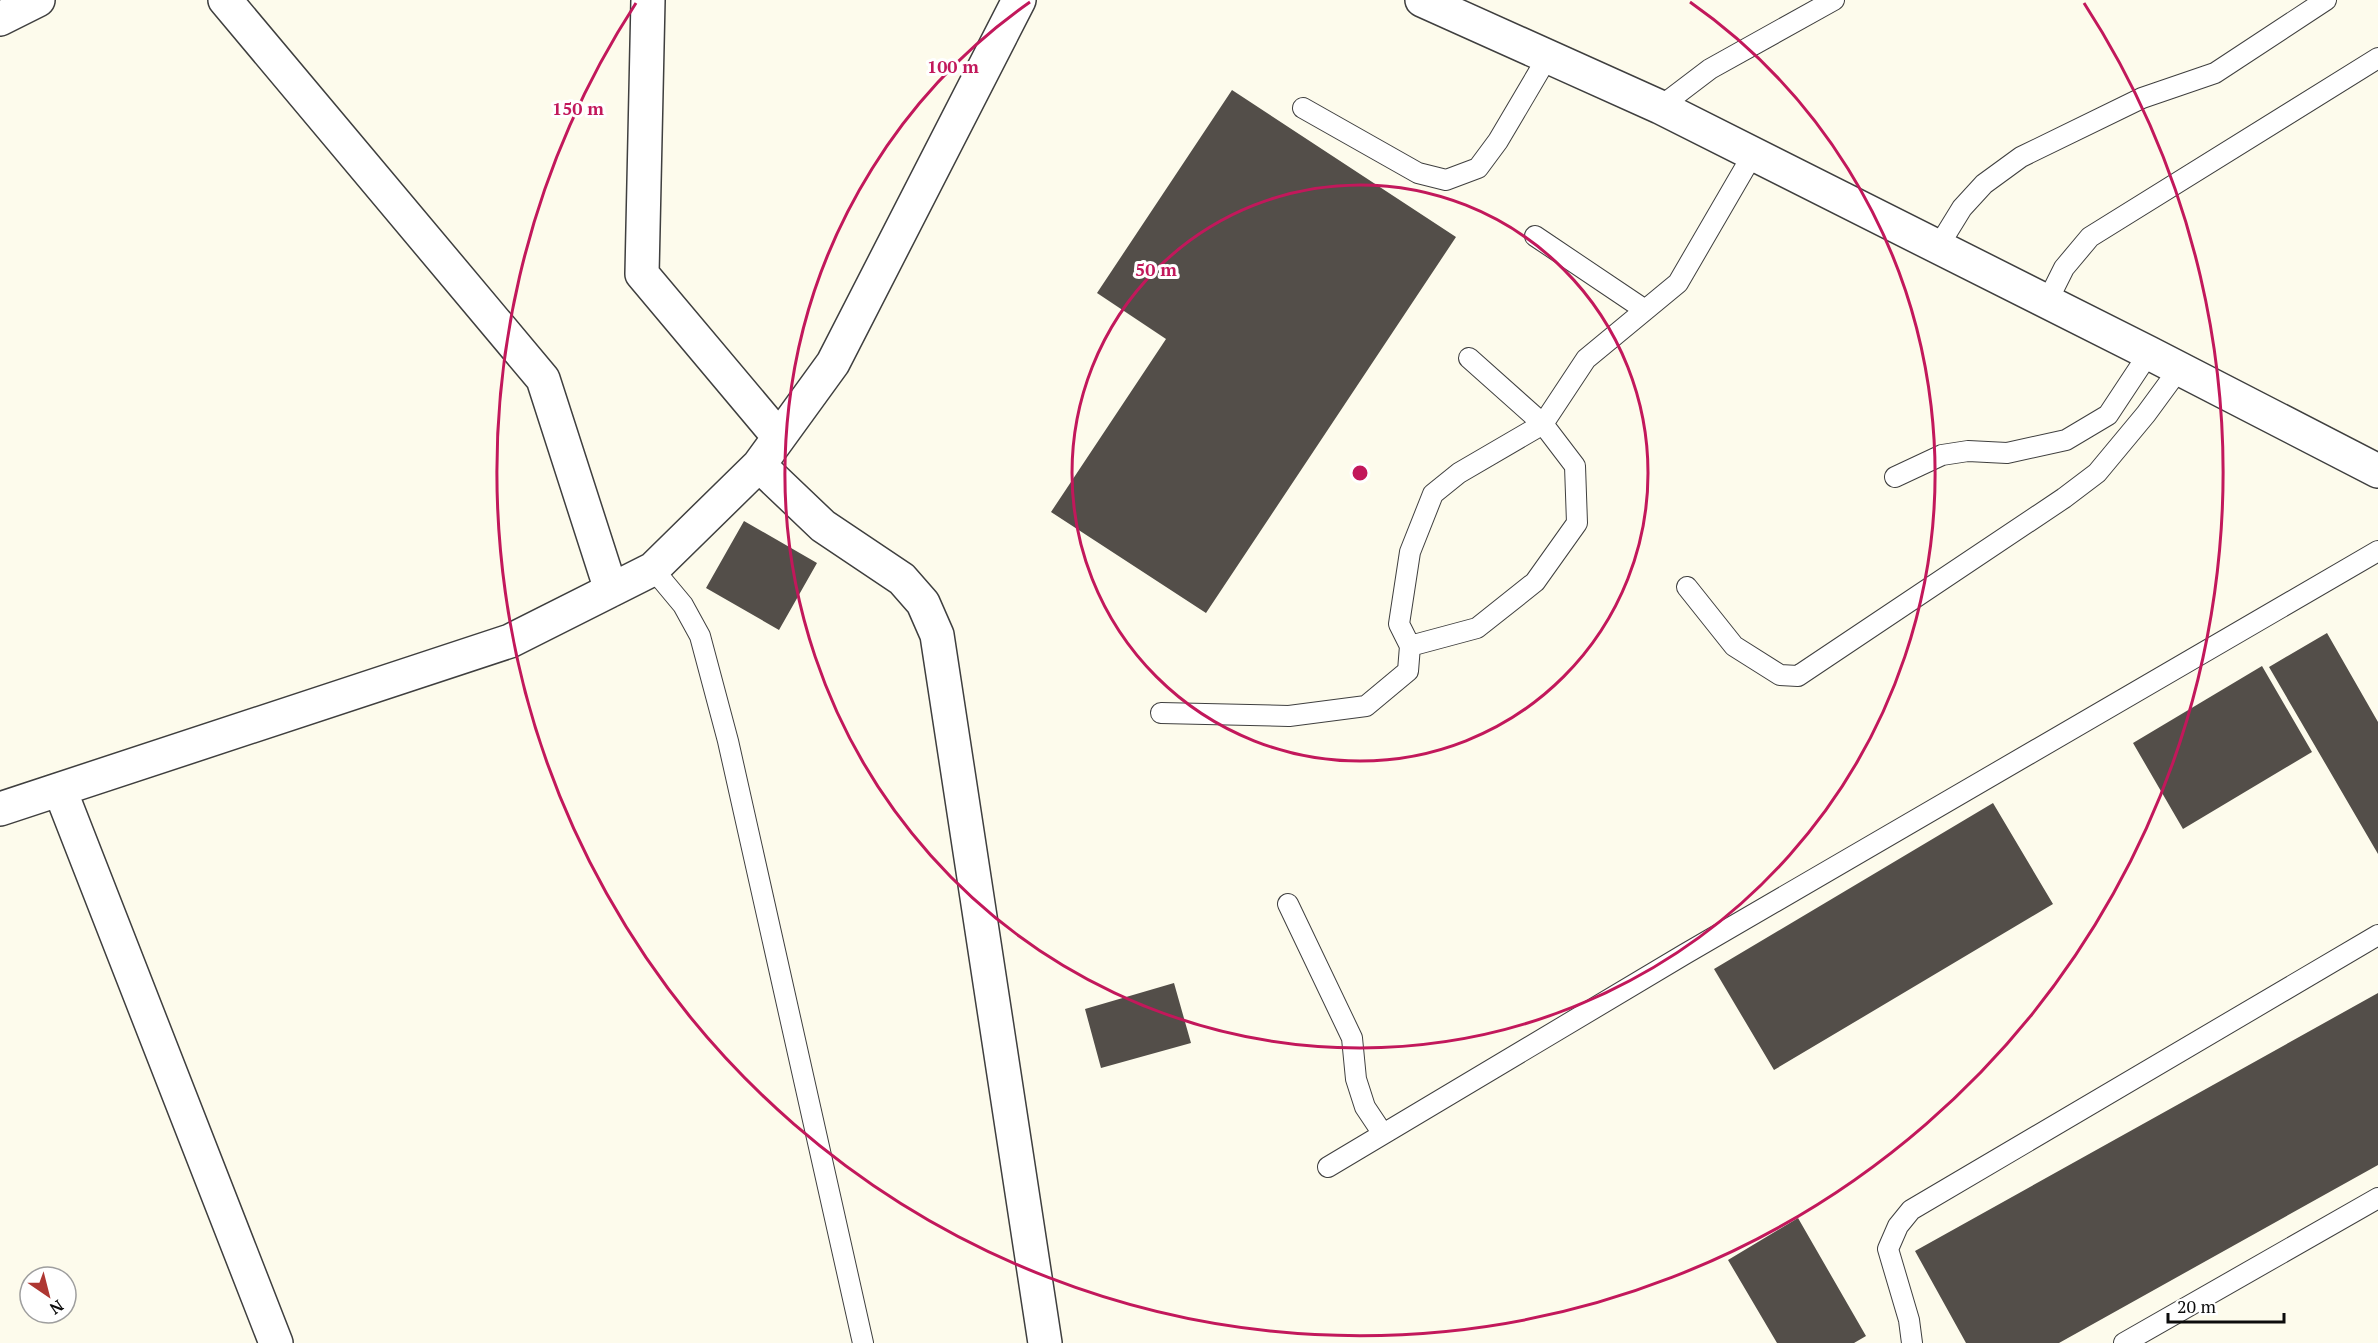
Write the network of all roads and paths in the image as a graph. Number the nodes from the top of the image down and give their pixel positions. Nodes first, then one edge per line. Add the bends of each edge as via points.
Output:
1 (38, 0) edge
2 (225, 0) edge
3 (648, 0) edge
4 (1019, 0) edge
5 (1422, 0) edge
6 (1834, 0) edge
7 (2326, 0) edge
8 (0, 19) edge
9 (1547, 58) junction
10 (2378, 58) edge
11 (1660, 107) junction
12 (1303, 108) dead end
13 (1753, 154) junction
14 (1535, 236) dead end
15 (1938, 247) junction
16 (2047, 302) junction
17 (1645, 310) junction
18 (2149, 353) junction
19 (1469, 358) dead end
20 (2179, 369) junction
21 (1543, 424) junction
22 (779, 437) junction
23 (759, 465) junction
24 (2378, 471) edge
25 (1895, 477) dead end
26 (2378, 551) edge
27 (653, 569) junction
28 (1687, 587) dead end
29 (611, 590) junction
30 (1410, 646) junction
31 (1161, 713) dead end
32 (60, 790) junction
33 (0, 810) edge
34 (1288, 904) dead end
35 (2378, 935) edge
36 (1383, 1134) junction
37 (1328, 1167) dead end
38 (2378, 1198) edge
39 (276, 1343) edge
40 (863, 1343) edge
41 (1045, 1343) edge
42 (1912, 1343) edge
43 (2124, 1343) edge

1 - 8 street
2 - 29 street via 543,379
3 - 22 street via 642,274
4 - 22 street via 833,363
5 - 9 street
6 - 11 lane via 1710,69
7 - 15 lane via 2215,73 2142,98 2021,157 1984,184 1962,208
9 - 11 street
9 - 12 lane via 1478,168 1446,180 1418,173
10 - 16 lane via 2090,237 2064,268
11 - 13 street
13 - 15 street
13 - 17 lane via 1678,283
14 - 17 lane
15 - 16 street
16 - 18 street
17 - 21 lane via 1586,359
18 - 20 street
18 - 25 lane via 2108,415 2067,440 2007,453 1968,451 1942,455
19 - 21 lane
20 - 24 street
20 - 28 lane via 2097,473 1798,676 1780,675 1734,646
21 - 30 lane via 1459,473 1433,494 1410,552 1399,624
21 - 30 lane via 1575,466 1577,523 1535,582 1477,628
22 - 23 street
23 - 27 street
23 - 41 street via 823,526 902,579 923,603 937,635
26 - 36 lane
27 - 29 street
27 - 40 lane via 683,604 700,636 728,741
29 - 32 street via 510,641
30 - 31 lane via 1408,671 1366,706 1288,716
32 - 33 street
32 - 39 street
34 - 36 lane via 1352,1038 1356,1078 1365,1107
35 - 42 lane via 1911,1210 1898,1226 1888,1249
36 - 37 lane
38 - 43 lane

